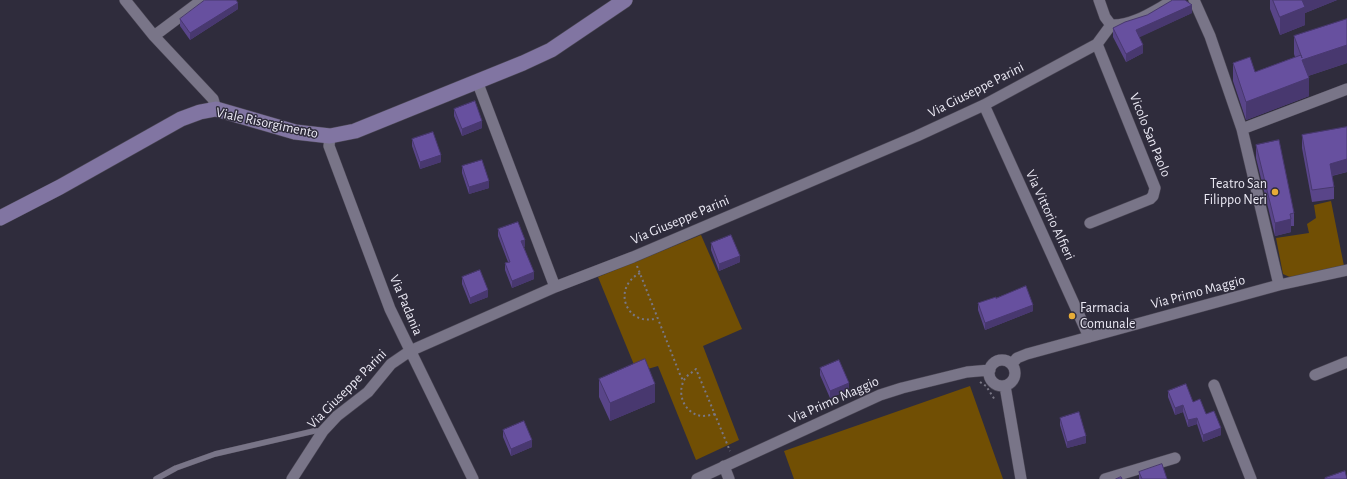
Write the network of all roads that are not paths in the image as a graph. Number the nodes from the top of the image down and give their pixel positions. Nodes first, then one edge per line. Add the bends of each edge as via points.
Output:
1 (125, 0) edge
2 (202, 0) edge
3 (625, 0) edge
4 (1099, 0) edge
5 (1174, 0) edge
6 (1194, 0) edge
7 (1111, 25) junction
8 (154, 36) junction
9 (1097, 44) junction
10 (477, 81) junction
11 (1347, 88) edge
12 (984, 105) junction
13 (216, 109) junction
14 (1242, 129) junction
15 (330, 136) junction
16 (0, 218) edge
17 (1090, 223) dead end
18 (1347, 270) edge
19 (1279, 285) junction
20 (555, 288) junction
21 (1089, 337) junction
22 (410, 351) junction
23 (1347, 362) edge
24 (1012, 364) junction
25 (990, 370) junction
26 (1315, 375) dead end
27 (1214, 385) dead end
28 (1005, 386) junction
29 (323, 432) junction
30 (1175, 458) dead end
31 (724, 466) junction
32 (156, 479) edge
33 (292, 479) edge
34 (473, 479) edge
35 (696, 479) edge
36 (729, 479) edge
37 (1021, 479) edge
38 (1105, 479) edge
39 (1251, 479) edge

1 - 8 street
2 - 8 street
3 - 10 street, Viale Risorgimento via 551,50
4 - 7 street
5 - 7 street via 1131,22
6 - 14 street via 1210,36
7 - 9 street, Via Giuseppe Parini
8 - 13 street via 212,99
9 - 12 street, Via Giuseppe Parini
9 - 17 street, Vicolo San Paolo via 1155,188 1150,199
10 - 15 street, Viale Risorgimento via 355,131
10 - 20 street
11 - 14 street
12 - 20 street, Via Giuseppe Parini via 917,136
12 - 21 street, Via Vittorio Alfieri
13 - 15 street, Viale Risorgimento via 295,132
13 - 16 street, Viale Risorgimento via 181,119
14 - 19 street
15 - 22 street, Via Padania via 329,146 390,309
18 - 19 street, Via Primo Maggio
19 - 21 street, Via Primo Maggio
20 - 22 street, Via Giuseppe Parini
21 - 24 street, Via Primo Maggio via 1027,354 1017,358
22 - 29 street, Via Giuseppe Parini via 391,364 368,392 337,416
22 - 34 street, Via Padania
23 - 26 street
24 - 25 street via 1005,360 997,361
24 - 28 street via 1015,375 1012,382
25 - 28 street via 993,382
25 - 31 street, Via Primo Maggio via 967,372 880,395
27 - 39 street
28 - 37 street
29 - 32 lane via 314,431 215,454 176,468
29 - 33 street, Via Giuseppe Parini
30 - 38 street
31 - 35 street, Via Primo Maggio
31 - 36 street

